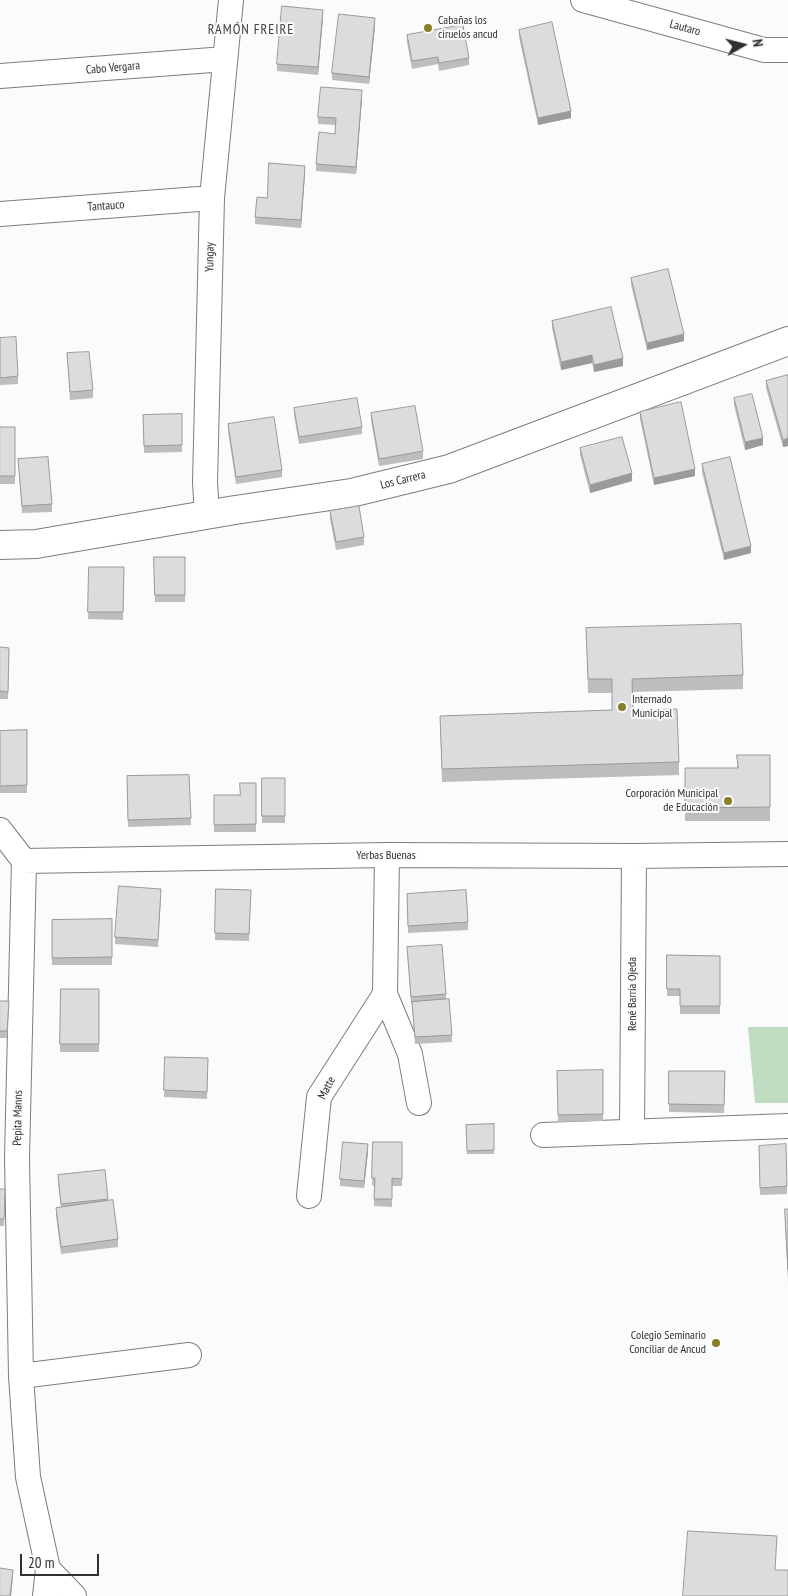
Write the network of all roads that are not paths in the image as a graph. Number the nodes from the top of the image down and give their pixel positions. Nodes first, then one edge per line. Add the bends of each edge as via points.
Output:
1 (231, 0) edge
2 (583, 0) edge
3 (788, 50) edge
4 (225, 59) junction
5 (0, 76) edge
6 (212, 198) junction
7 (0, 214) edge
8 (788, 341) edge
9 (207, 516) junction
10 (0, 545) edge
11 (0, 830) edge
12 (788, 854) edge
13 (386, 855) junction
14 (634, 856) junction
15 (24, 860) junction
16 (385, 994) junction
17 (419, 1103) dead end
18 (788, 1126) edge
19 (632, 1132) junction
20 (544, 1135) dead end
21 (309, 1196) dead end
22 (190, 1355) dead end
23 (21, 1376) junction
24 (48, 1568) junction
25 (45, 1596) edge
26 (74, 1596) edge

1 - 4 street, Yungay
2 - 3 street, Lautaro via 764,50
4 - 5 street, Cabo Vergara
4 - 6 street, Yungay
6 - 7 street, Tantauco
6 - 9 street, Yungay via 205,482
8 - 9 street, Los Carrera via 448,469 351,493
9 - 10 street, Los Carrera via 36,544
11 - 15 street
12 - 14 street, Yerbas Buenas
13 - 14 street, Yerbas Buenas
13 - 15 street, Yerbas Buenas
13 - 16 street
14 - 19 street, René Barría Ojeda
15 - 23 street, Pepita Manns via 17,1158
16 - 17 street via 410,1054
16 - 21 street, Matte via 319,1097
18 - 19 street
19 - 20 street
22 - 23 street
23 - 24 street, Pepita Manns via 28,1478
24 - 25 street
24 - 26 street

